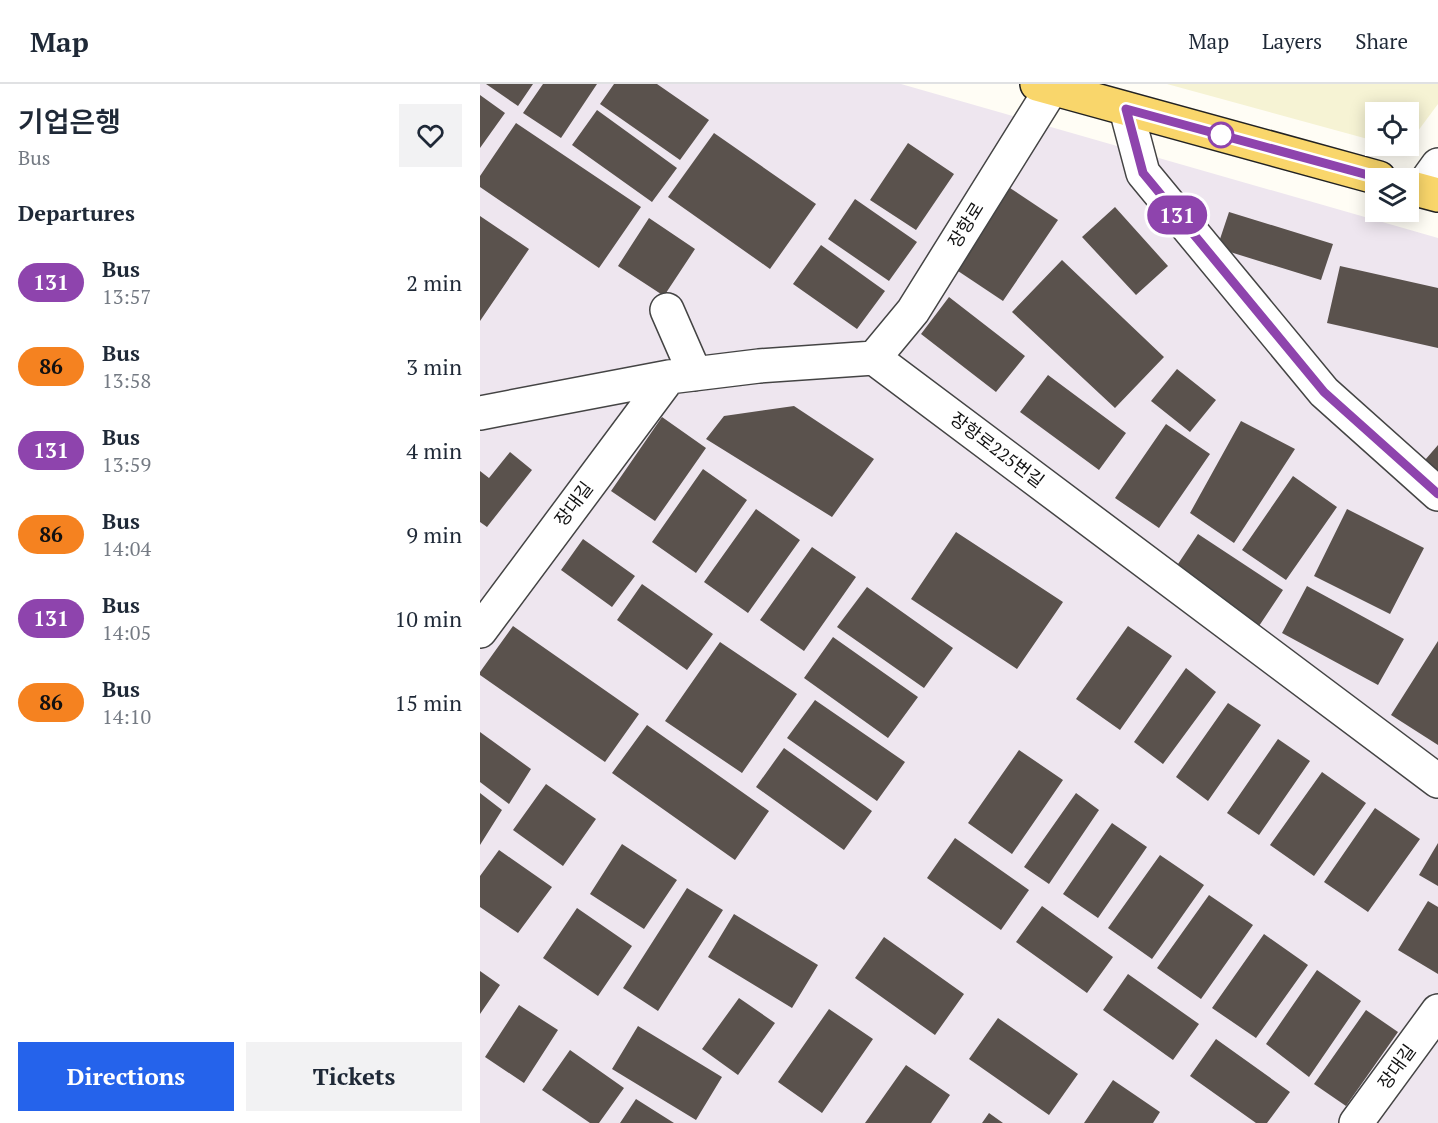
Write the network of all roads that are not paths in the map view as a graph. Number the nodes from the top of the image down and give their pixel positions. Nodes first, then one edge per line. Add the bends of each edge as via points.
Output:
1 (1044, 86) edge
2 (1126, 109) junction
3 (1365, 174) edge
4 (667, 310) dead end
5 (874, 358) junction
6 (682, 376) junction
7 (480, 413) edge
8 (1438, 494) edge
9 (480, 631) edge
10 (1438, 781) edge
11 (1438, 1011) edge
12 (1356, 1123) edge

1 - 2 main road, 장항로
1 - 5 street, 장항로 via 913,311
2 - 3 main road, 장항로
2 - 8 street via 1143,173 1324,392
4 - 6 street
5 - 6 street
5 - 10 street, 장항로225번길
6 - 7 street
6 - 9 street, 장대길
11 - 12 street, 장대길

